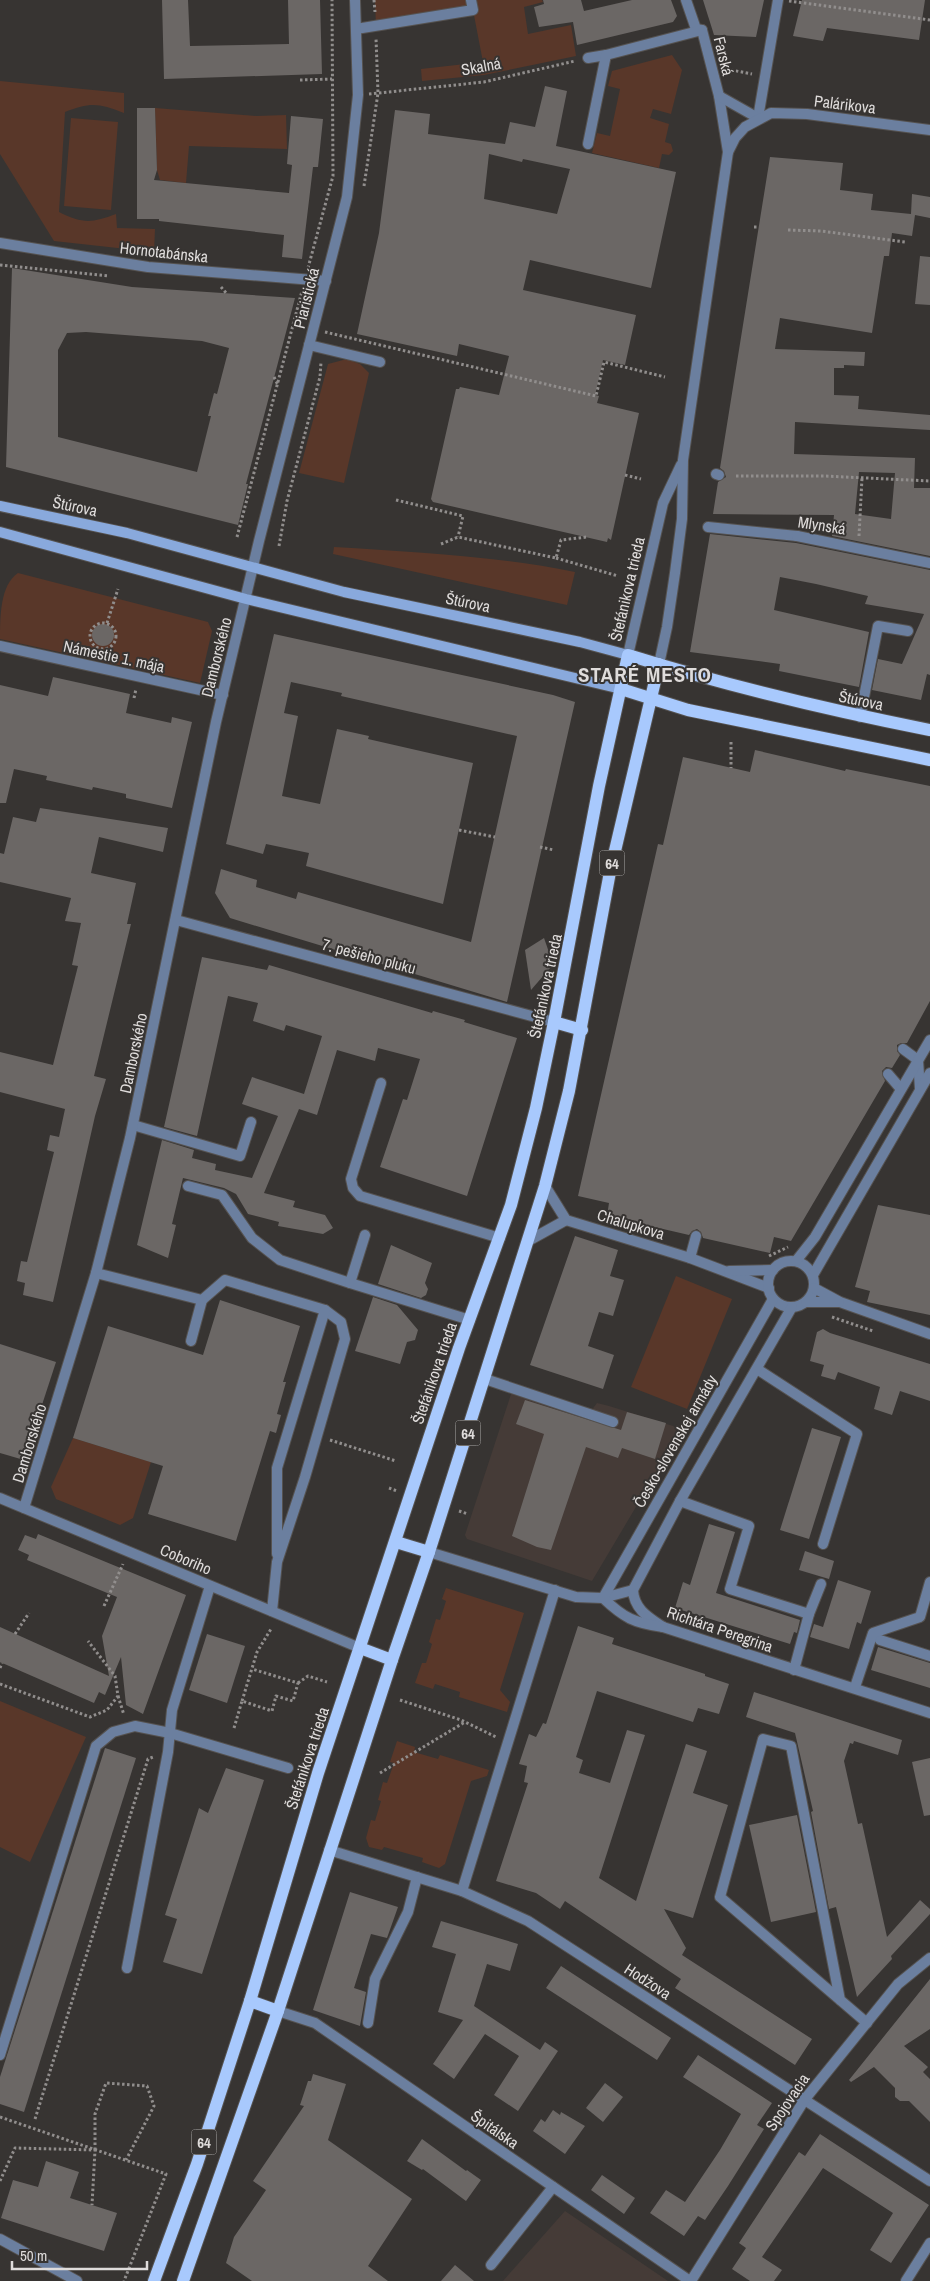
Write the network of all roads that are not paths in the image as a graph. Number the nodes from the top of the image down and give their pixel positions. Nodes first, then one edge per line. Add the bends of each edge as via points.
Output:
1 (355, 0) edge
2 (471, 0) edge
3 (686, 0) edge
4 (778, 0) edge
5 (356, 29) junction
6 (702, 30) junction
7 (606, 55) junction
8 (588, 58) road end
9 (719, 96) junction
10 (758, 118) junction
11 (930, 130) edge
12 (588, 144) dead end
13 (728, 152) junction
14 (0, 243) edge
15 (326, 281) junction
16 (310, 345) junction
17 (380, 362) dead end
18 (683, 460) junction
19 (0, 506) edge
20 (708, 527) dead end
21 (0, 532) edge
22 (930, 563) edge
23 (252, 568) junction
24 (246, 598) junction
25 (908, 631) dead end
26 (0, 646) edge
27 (628, 655) junction
28 (659, 664) junction
29 (621, 689) junction
30 (222, 695) junction
31 (651, 698) junction
32 (860, 717) junction
33 (930, 730) edge
34 (930, 760) edge
35 (176, 920) junction
36 (554, 1022) junction
37 (582, 1030) junction
38 (930, 1040) edge
39 (903, 1049) dead end
40 (918, 1060) junction
41 (930, 1073) edge
42 (888, 1074) dead end
43 (381, 1083) dead end
44 (900, 1088) junction
45 (920, 1089) junction
46 (251, 1122) dead end
47 (133, 1125) junction
48 (188, 1186) dead end
49 (545, 1186) junction
50 (566, 1220) junction
51 (365, 1234) dead end
52 (696, 1236) dead end
53 (500, 1238) junction
54 (528, 1241) junction
55 (690, 1258) junction
56 (796, 1261) junction
57 (773, 1270) junction
58 (725, 1271) junction
59 (96, 1273) junction
60 (813, 1275) junction
61 (350, 1283) junction
62 (768, 1288) junction
63 (814, 1288) junction
64 (773, 1299) junction
65 (202, 1300) junction
66 (806, 1302) junction
67 (840, 1302) junction
68 (792, 1307) junction
69 (325, 1310) junction
70 (470, 1320) junction
71 (930, 1334) edge
72 (191, 1342) dead end
73 (757, 1369) junction
74 (485, 1379) junction
75 (613, 1422) dead end
76 (0, 1498) edge
77 (680, 1501) junction
78 (24, 1508) junction
79 (396, 1542) junction
80 (823, 1544) dead end
81 (429, 1552) junction
82 (277, 1562) junction
83 (930, 1582) edge
84 (821, 1584) dead end
85 (210, 1586) junction
86 (555, 1590) junction
87 (633, 1590) junction
88 (604, 1598) junction
89 (272, 1611) junction
90 (809, 1614) junction
91 (663, 1627) junction
92 (880, 1640) dead end
93 (360, 1648) junction
94 (930, 1656) edge
95 (392, 1660) junction
96 (794, 1670) junction
97 (855, 1687) junction
98 (930, 1713) edge
99 (170, 1733) junction
100 (288, 1768) dead end
101 (329, 1850) junction
102 (417, 1877) junction
103 (462, 1891) junction
104 (930, 1958) edge
105 (127, 1968) dead end
106 (840, 2000) junction
107 (250, 2001) junction
108 (278, 2011) junction
109 (368, 2023) dead end
110 (867, 2023) junction
111 (0, 2055) edge
112 (805, 2099) junction
113 (930, 2181) edge
114 (553, 2186) junction
115 (0, 2239) edge
116 (930, 2243) edge
117 (491, 2265) dead end
118 (77, 2281) edge
119 (154, 2281) edge
120 (183, 2281) edge
121 (690, 2281) edge
122 (906, 2281) edge

1 - 5 street, Piaristická
2 - 5 street via 472,10
3 - 6 street, Farská via 696,29
4 - 10 street
5 - 15 street, Piaristická via 358,95 347,196
6 - 7 street
6 - 9 street, Farská
7 - 8 street
7 - 12 street
9 - 10 street, Farská
9 - 13 street, Farská
10 - 11 street, Palárikova via 786,112
10 - 13 street, Štefánikova trieda via 744,127
13 - 18 street, Štefánikova trieda
14 - 15 street, Hornotabánska via 148,267
15 - 16 street, Piaristická
16 - 17 street
16 - 23 street, Piaristická
18 - 27 street, Štefánikova trieda via 663,503
18 - 28 street, Štefánikova trieda via 682,519
19 - 23 main road, Štúrova via 127,533
20 - 22 street, Mlynská via 797,536
21 - 24 main road
23 - 24 street, Piaristická
23 - 27 main road, Štúrova via 344,592
24 - 29 main road
24 - 30 street, Damborského
25 - 32 street via 878,626
26 - 30 street, Námestie 1. mája
27 - 28 main road, Štúrova
27 - 29 main road, Štefánikova trieda / 64
28 - 31 main road, 64
28 - 32 main road, Štúrova via 780,699
29 - 31 main road
29 - 36 main road, Štefánikova trieda / 64
30 - 35 street, Damborského
31 - 34 main road via 688,710
31 - 37 main road, 64 via 610,872
32 - 33 main road, Štúrova
35 - 36 street, 7. pešieho pluku
35 - 47 street, Damborského
36 - 37 main road
36 - 53 main road, Štefánikova trieda / 64 via 523,1162
37 - 49 main road, 64
38 - 40 street
39 - 40 street
40 - 44 street
40 - 45 street
41 - 45 street
42 - 44 street
43 - 53 street via 352,1179 353,1188 360,1196
44 - 56 street via 815,1237
45 - 60 street
46 - 47 street via 240,1156
47 - 59 street, Damborského
48 - 61 street via 222,1195 252,1238 280,1260
49 - 50 street
49 - 54 main road, 64
50 - 54 street
50 - 55 street, Chalupkova
51 - 61 street
52 - 55 street
53 - 70 main road, Štefánikova trieda / 64
54 - 74 main road, 64
55 - 58 street, Chalupkova
56 - 57 street via 783,1262
56 - 60 street
57 - 58 street, Chalupkova
57 - 62 street
58 - 62 street, Chalupkova
59 - 65 street
59 - 78 street, Damborského
60 - 63 street
61 - 70 street
62 - 64 street
63 - 66 street
63 - 67 street
64 - 68 street
64 - 88 street, Česko-slovenskej armády
65 - 69 street via 224,1280
65 - 72 street
66 - 67 street
66 - 68 street
67 - 71 street
68 - 73 street
69 - 82 street via 277,1468
69 - 82 street via 341,1322 345,1339
70 - 79 main road, Štefánikova trieda / 64
73 - 77 street
73 - 80 street via 857,1434
74 - 75 street
74 - 81 main road, 64
76 - 78 street, Coboriho
77 - 87 street
77 - 90 street via 749,1526 730,1589
78 - 85 street, Coboriho
79 - 81 main road
79 - 93 main road, Štefánikova trieda / 64
81 - 86 street
81 - 95 main road, 64
82 - 89 street
83 - 97 street via 920,1617 873,1633
84 - 90 street
85 - 89 street, Coboriho
85 - 99 street via 172,1710
86 - 88 street via 576,1597
86 - 103 street
87 - 88 street
87 - 91 street, Richtára Peregrina via 633,1601 644,1615
88 - 91 street via 622,1616 640,1624
89 - 93 street, Coboriho
90 - 96 street
91 - 96 street, Richtára Peregrina
92 - 94 street
93 - 95 main road
93 - 107 main road, Štefánikova trieda / 64 via 318,1774
95 - 101 main road, 64
96 - 97 street, Richtára Peregrina
97 - 98 street, Richtára Peregrina
99 - 100 street
99 - 105 street
99 - 111 street via 135,1726 113,1732 96,1746
101 - 102 street, Hodžova
101 - 108 main road, 64
102 - 103 street, Hodžova
102 - 109 street via 408,1912 375,1979
103 - 112 street, Hodžova via 528,1921
104 - 110 street, Spojovacia via 898,1984
106 - 106 street via 720,1897 763,1739 791,1746
106 - 110 street
107 - 108 main road
107 - 119 main road, Štefánikova trieda / 64 via 197,2164
108 - 114 street, Špitálska via 315,2023
108 - 120 main road, 64
110 - 112 street, Spojovacia
112 - 113 street, Hodžova
112 - 121 street, Spojovacia
114 - 117 street
114 - 121 street, Špitálska
115 - 118 street
116 - 122 street

